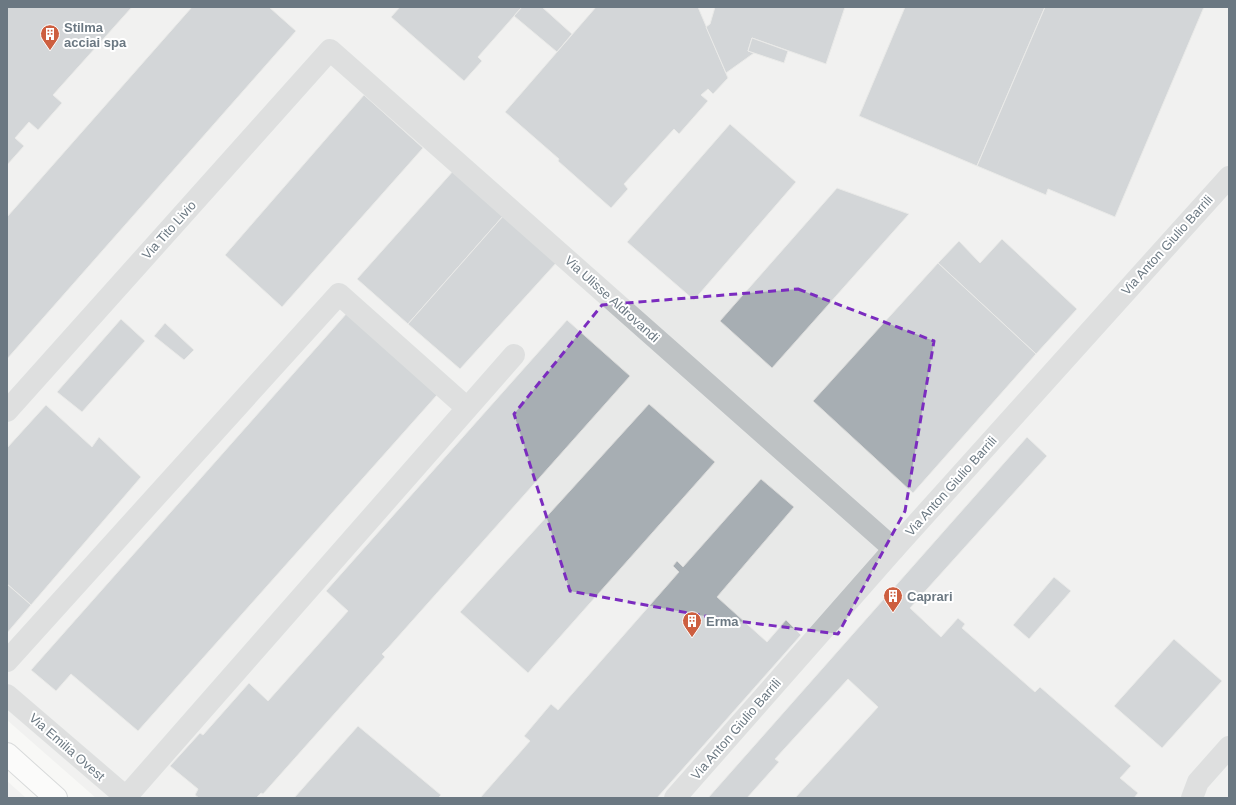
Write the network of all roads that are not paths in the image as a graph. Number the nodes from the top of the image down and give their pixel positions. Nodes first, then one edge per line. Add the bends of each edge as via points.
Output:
1 (330, 50) joint
2 (1229, 177) edge
3 (514, 355) dead end
4 (467, 408) junction
5 (7, 411) edge
6 (894, 549) junction
7 (7, 660) edge
8 (7, 695) edge
9 (1229, 747) edge
10 (7, 754) edge
11 (56, 798) edge
12 (127, 798) edge
13 (675, 798) edge
14 (1192, 798) edge

1 - 5 street, Via Tito Livio
1 - 6 street, Via Ulisse Aldrovandi
2 - 6 street, Via Anton Giulio Barrili
3 - 4 street
4 - 7 street via 339,294
4 - 12 street
6 - 13 street, Via Anton Giulio Barrili
8 - 12 street, Via Emilia Ovest
9 - 14 street via 1198,782
10 - 11 main road

